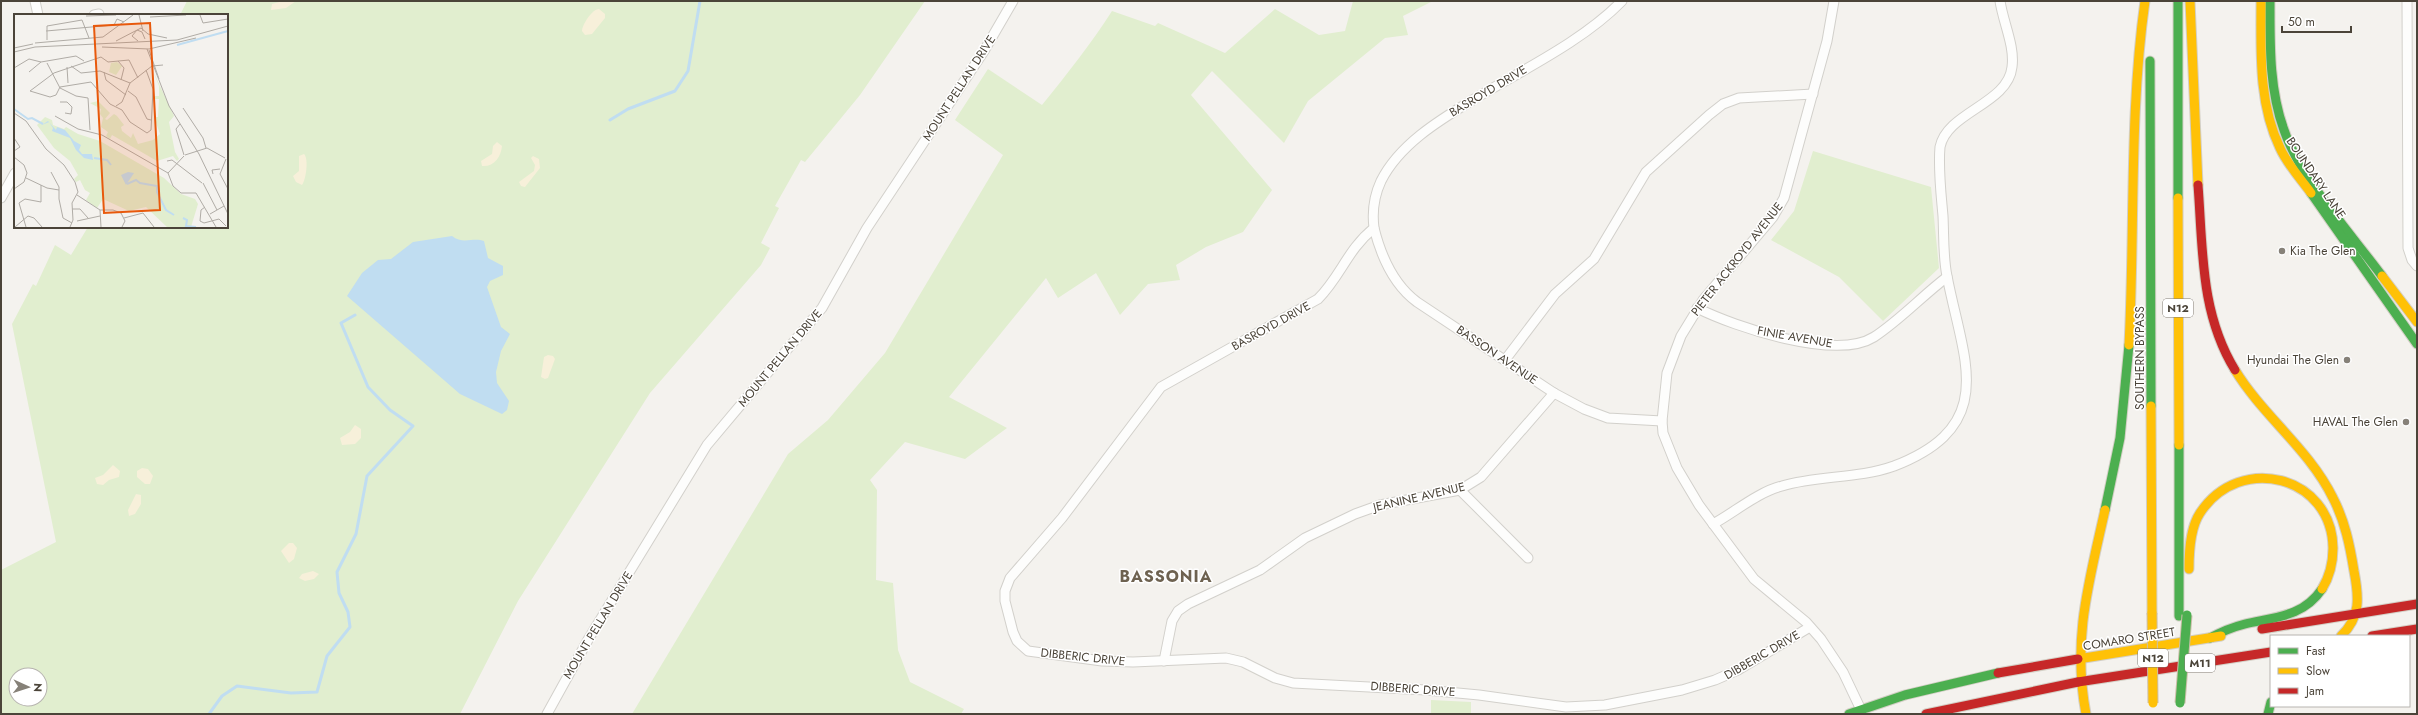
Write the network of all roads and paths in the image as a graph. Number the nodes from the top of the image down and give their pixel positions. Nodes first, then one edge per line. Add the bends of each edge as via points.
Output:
1 (35, 1) edge
2 (1013, 1) edge
3 (1622, 1) edge
4 (1834, 1) edge
5 (2000, 1) edge
6 (2145, 1) edge
7 (2148, 1) edge
8 (2178, 1) edge
9 (2190, 1) edge
10 (2261, 1) edge
11 (2270, 1) edge
12 (2407, 1) edge
13 (38, 14) edge
14 (1813, 94) junction
15 (14, 175) edge
16 (1, 198) edge
17 (1374, 228) junction
18 (2417, 266) edge
19 (1947, 277) junction
20 (1697, 308) junction
21 (2410, 313) junction
22 (2401, 322) junction
23 (2417, 322) edge
24 (2417, 344) edge
25 (1505, 360) junction
26 (1554, 393) junction
27 (1662, 421) junction
28 (1460, 490) junction
29 (1713, 524) junction
30 (1528, 558) dead end
31 (2417, 604) edge
32 (2358, 613) junction
33 (2183, 615) junction
34 (1810, 627) junction
35 (2417, 629) edge
36 (1013, 632) joint
37 (2342, 635) edge
38 (2378, 635) edge
39 (2210, 638) junction
40 (2270, 652) edge
41 (2078, 659) junction
42 (1164, 661) junction
43 (2078, 682) junction
44 (1862, 712) edge
45 (547, 714) edge
46 (1850, 714) edge
47 (1926, 714) edge
48 (2086, 714) edge
49 (2153, 714) edge
50 (2180, 714) edge

1 - 13 street
2 - 45 street, MOUNT PELLAN DRIVE via 984,51 867,228 822,308 707,445 589,638
3 - 17 street, BASROYD DRIVE via 1591,29 1440,120 1404,151 1387,170 1378,188 1373,210
4 - 14 street, PIETER ACKROYD AVENUE
5 - 19 street via 2012,56 2010,75 1999,90 1947,132 1940,147
6 - 41 main road via 2140,44 2133,258 2124,404 2110,488 2086,596
7 - 49 main road, SOUTHERN BYPASS / N12, bridge
8 - 33 main road, N12
9 - 32 main road via 2191,75 2200,223 2205,284 2213,322 2228,361 2246,390 2311,465 2333,497 2349,544
10 - 22 main road, BOUNDARY LANE via 2262,79 2265,103 2276,139 2298,176
11 - 21 main road, BOUNDARY LANE via 2273,92 2278,118 2289,147 2304,171
12 - 18 street via 2408,248
14 - 20 street, PIETER ACKROYD AVENUE via 1784,198 1770,220
14 - 25 street via 1739,98 1723,104 1704,119 1646,172 1594,259 1552,297
15 - 16 street
17 - 25 street, BASSON AVENUE via 1384,257 1402,289 1417,302
17 - 36 street, BASROYD DRIVE via 1356,244 1329,287 1311,304 1161,387 1062,518 1010,578 1004,596
19 - 20 street, FINIE AVENUE via 1874,337 1848,345 1817,344 1754,331
19 - 29 street via 1962,342 1968,384 1966,398 1960,410 1939,441 1912,458 1878,471 1775,488
20 - 27 street, PIETER ACKROYD AVENUE via 1670,362
21 - 22 main road
21 - 23 main road, BOUNDARY LANE
22 - 24 main road, BOUNDARY LANE
25 - 26 street, BASSON AVENUE
26 - 27 street, BASSON AVENUE via 1603,417
26 - 28 street, JEANINE AVENUE via 1481,477
27 - 29 street, PIETER ACKROYD AVENUE via 1665,438 1677,468 1688,489
28 - 30 street
28 - 42 street, JEANINE AVENUE via 1380,505 1355,514 1305,538 1260,570 1188,604 1178,611 1172,621
29 - 34 street, PIETER ACKROYD AVENUE via 1759,584
31 - 32 main road, COMARO STREET / M11
32 - 37 main road
32 - 39 main road, COMARO STREET / M11
33 - 39 main road via 2192,535 2200,514 2210,499 2234,483 2263,477 2290,482 2313,498 2326,515 2334,546 2332,564 2320,591 2308,604 2295,612 2230,628
33 - 50 main road, N12, bridge
34 - 42 street, DIBBERIC DRIVE via 1738,670 1715,680 1666,693 1585,707 1543,705 1479,694 1293,683 1275,678 1243,662 1226,658
34 - 44 street, PIETER ACKROYD AVENUE via 1837,662
35 - 38 main road
36 - 42 street, DIBBERIC DRIVE via 1021,646 1034,652 1102,661
39 - 41 main road, COMARO STREET / M11
40 - 43 main road, M11
41 - 43 main road
41 - 44 main road, COMARO STREET / M11 via 2017,669 1938,687
43 - 47 main road, M11
43 - 48 main road
44 - 46 main road, COMARO STREET / M11

